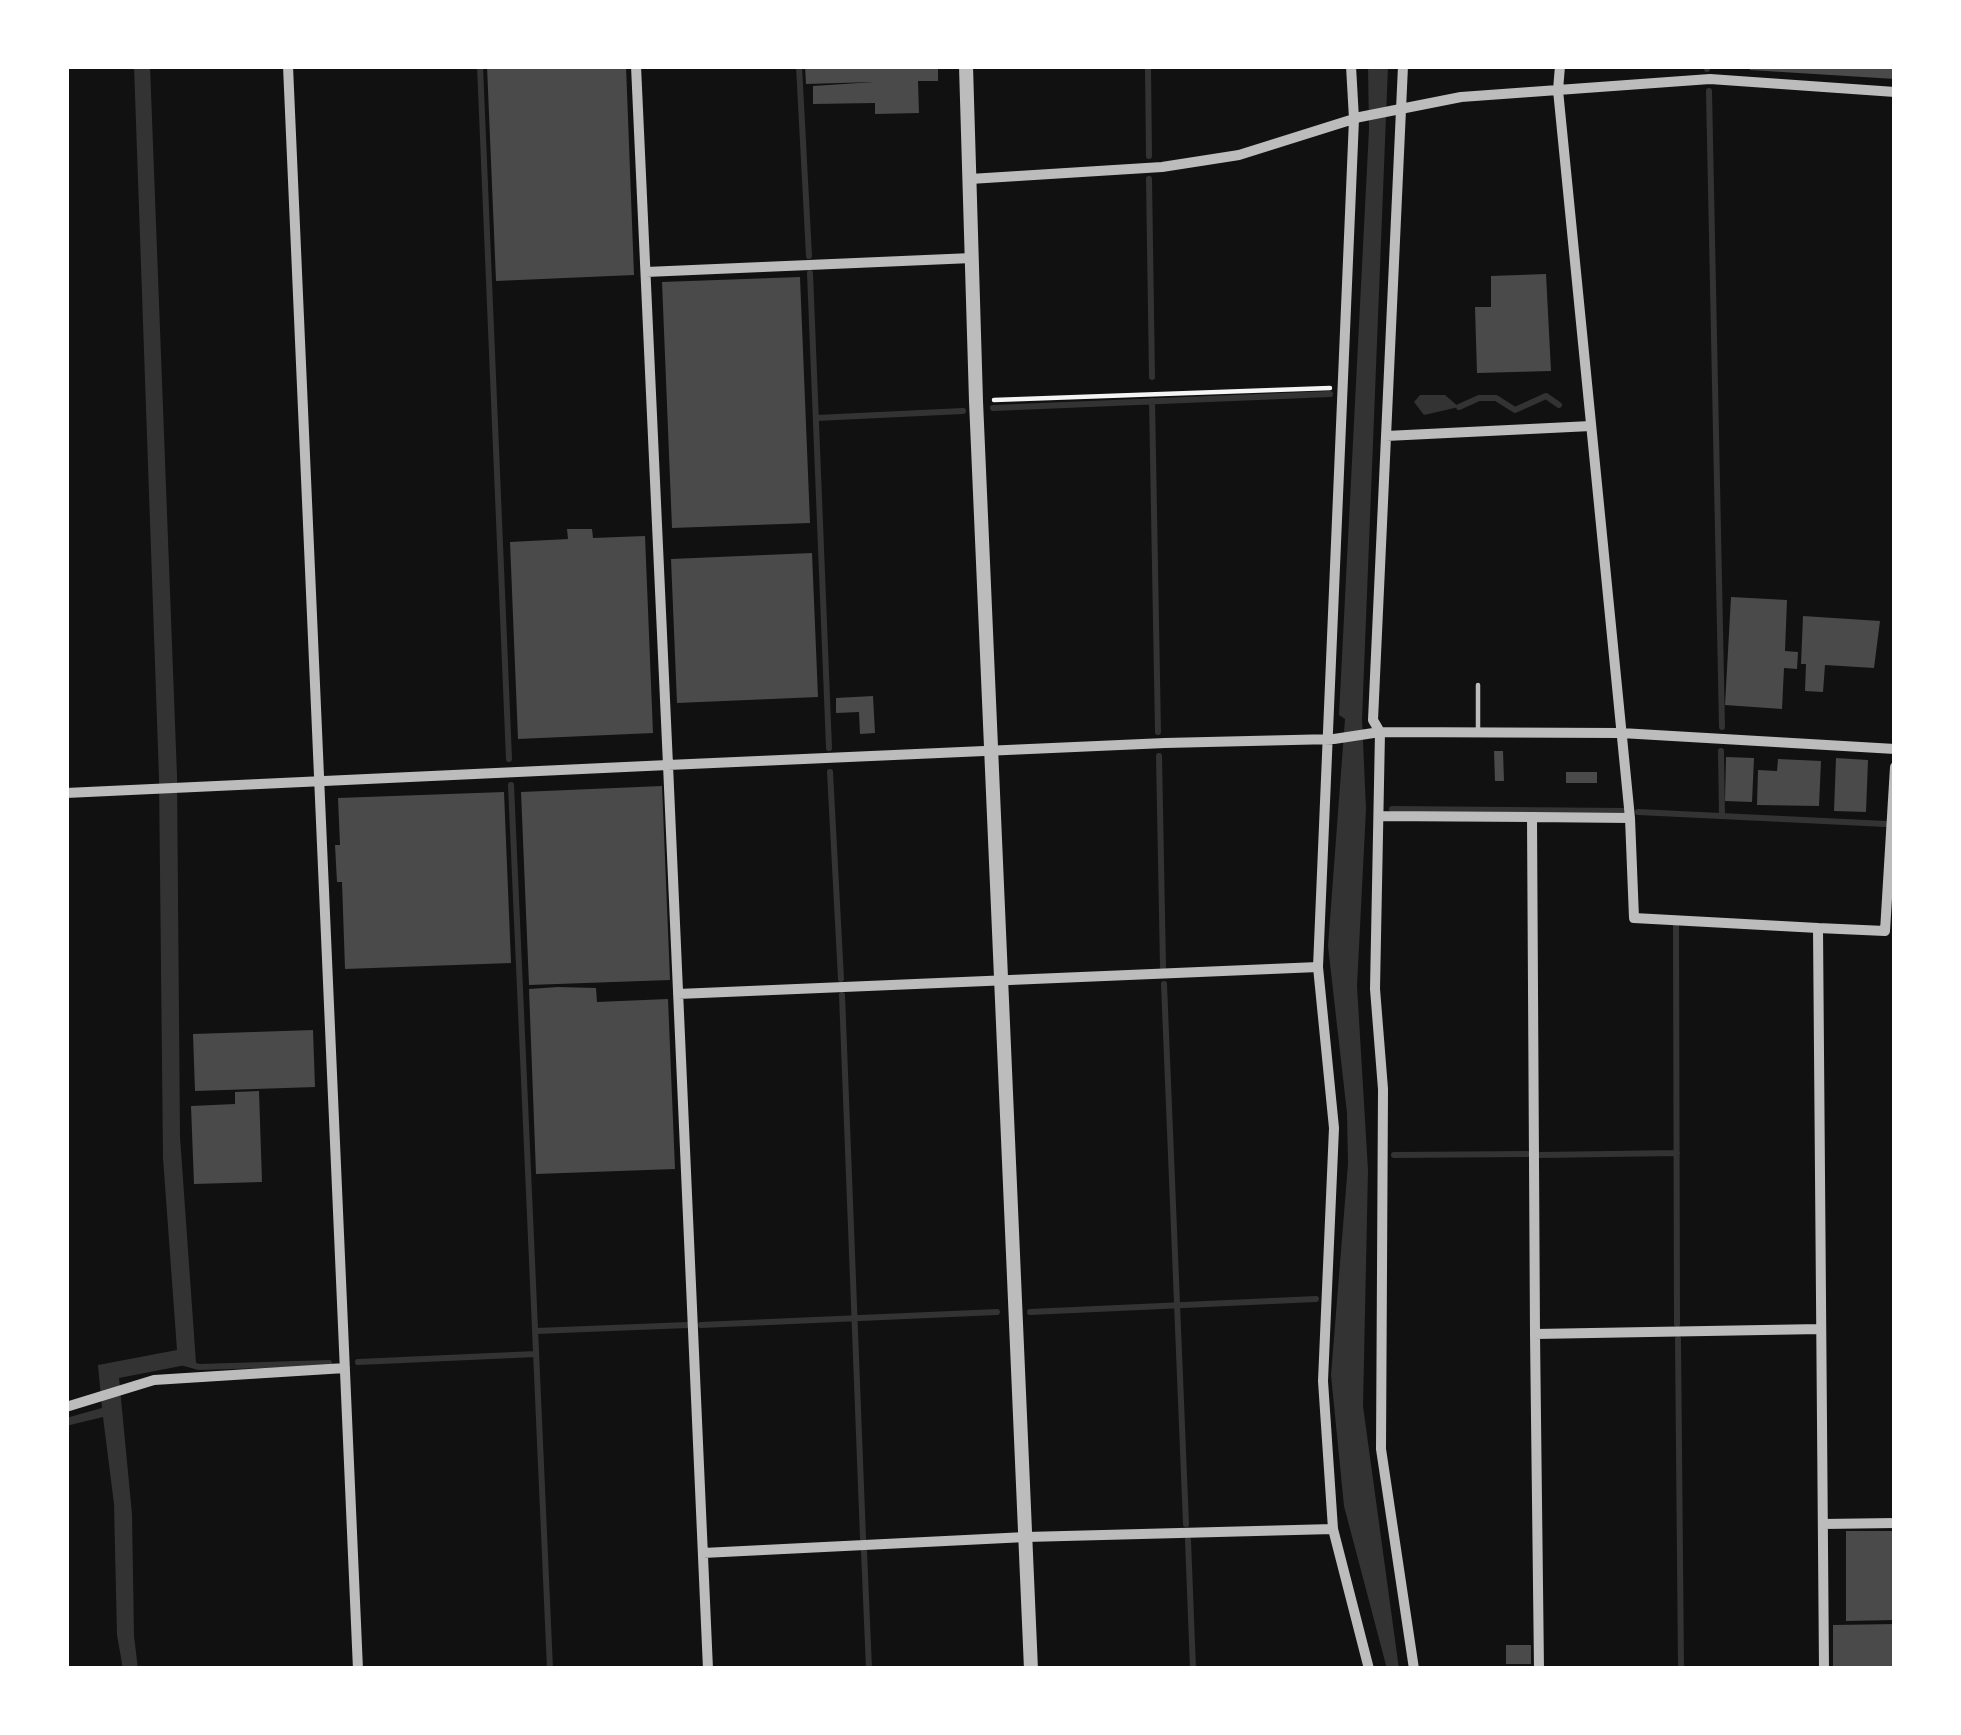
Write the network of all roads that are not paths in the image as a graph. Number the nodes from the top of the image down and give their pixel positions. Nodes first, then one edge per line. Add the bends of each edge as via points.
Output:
1 (288, 66) edge
2 (636, 66) edge
3 (966, 66) edge
4 (1351, 66) edge
5 (1403, 66) edge
6 (1560, 66) edge
7 (1558, 90) junction
8 (1895, 92) edge
9 (1396, 108) junction
10 (1357, 118) junction
11 (970, 179) junction
12 (972, 258) junction
13 (646, 272) junction
14 (1591, 426) junction
15 (1386, 436) junction
16 (1478, 685) dead end
17 (1374, 733) junction
18 (1478, 733) junction
19 (1622, 733) junction
20 (1330, 739) junction
21 (1895, 749) edge
22 (992, 753) junction
23 (668, 765) junction
24 (1895, 767) edge
25 (320, 782) junction
26 (66, 793) edge
27 (1378, 816) junction
28 (1532, 817) junction
29 (1630, 818) junction
30 (1817, 928) junction
31 (1890, 931) edge
32 (1318, 967) junction
33 (1002, 980) junction
34 (678, 994) junction
35 (1821, 1329) junction
36 (1535, 1334) junction
37 (345, 1368) junction
38 (66, 1407) edge
39 (1895, 1523) edge
40 (1823, 1524) junction
41 (1333, 1528) junction
42 (1026, 1537) junction
43 (703, 1553) junction
44 (358, 1669) edge
45 (708, 1669) edge
46 (1031, 1669) edge
47 (1369, 1669) edge
48 (1414, 1669) edge
49 (1539, 1669) edge
50 (1824, 1669) edge

1 - 25 street
2 - 13 street
3 - 11 street
4 - 10 street
5 - 9 street
6 - 7 street
7 - 8 street via 1710,79
7 - 9 street
7 - 14 street
9 - 10 street
9 - 15 street
10 - 11 street via 1239,155
10 - 20 street
11 - 12 street
12 - 13 street
12 - 22 street
13 - 23 street
14 - 15 street
14 - 19 street
15 - 17 street
16 - 18 lane
17 - 18 street
17 - 20 street
17 - 27 street
18 - 19 street
19 - 21 street
19 - 29 street
20 - 22 street
20 - 32 street
22 - 23 street
22 - 33 street
23 - 25 street
23 - 34 street
24 - 31 street
25 - 26 street
25 - 37 street
27 - 28 street
27 - 48 street via 1381,1450
28 - 29 street
28 - 36 street
29 - 30 street via 1634,917
30 - 31 street
30 - 35 street
32 - 33 street
32 - 41 street via 1334,1128 1323,1381
33 - 34 street
33 - 42 street
34 - 43 street
35 - 36 street
35 - 40 street
36 - 49 street
37 - 38 street via 154,1380
37 - 44 street
39 - 40 street
40 - 50 street
41 - 42 street
41 - 47 street
42 - 43 street
42 - 46 street
43 - 45 street

